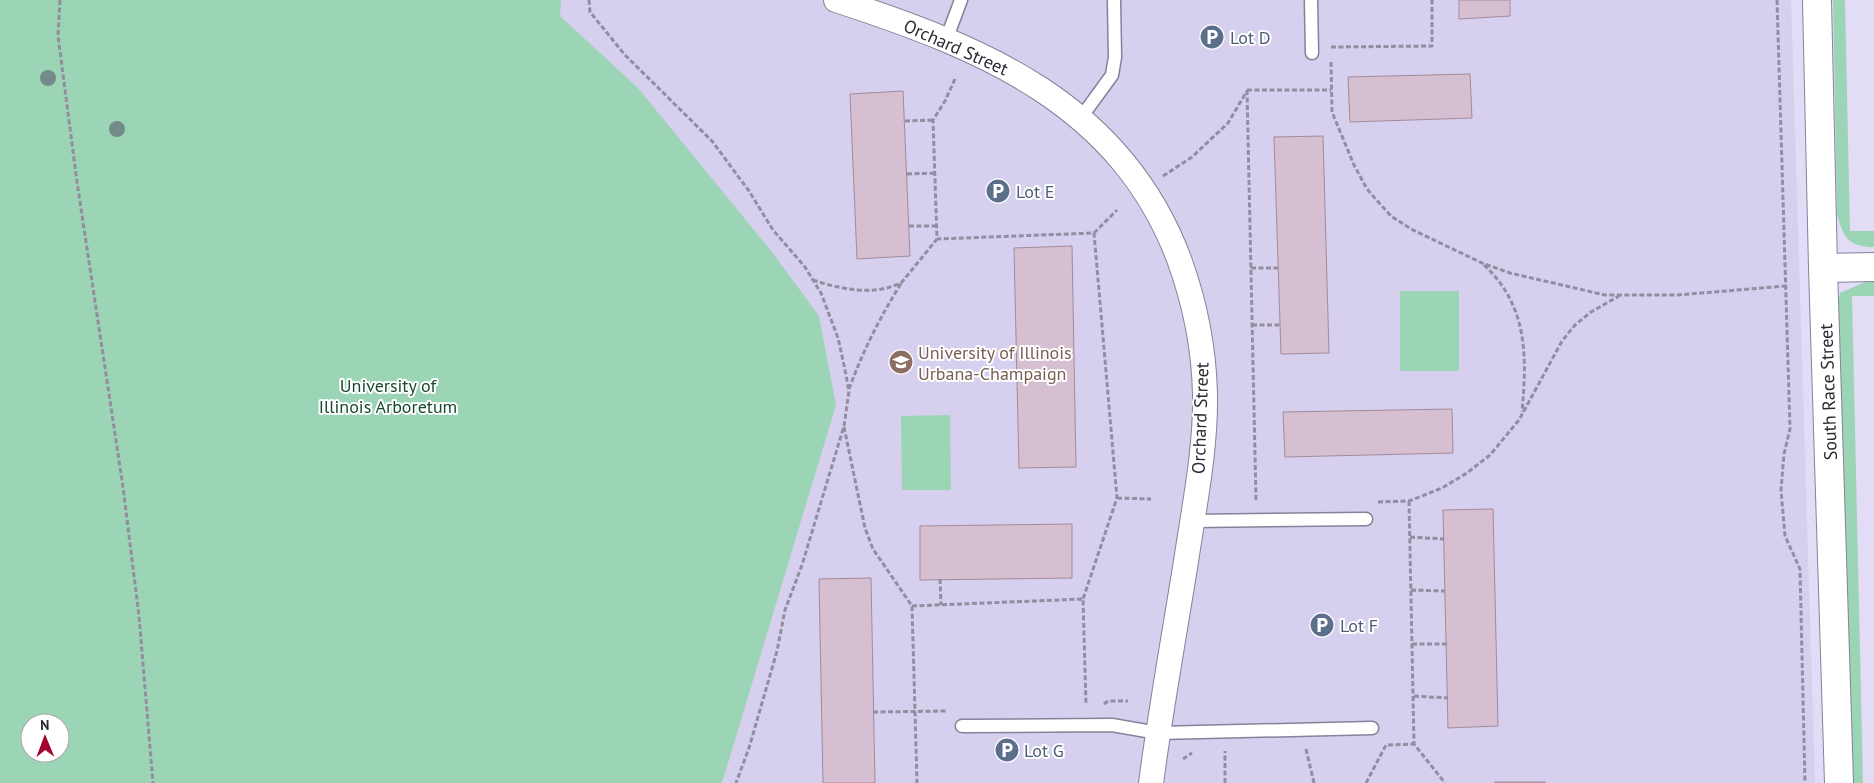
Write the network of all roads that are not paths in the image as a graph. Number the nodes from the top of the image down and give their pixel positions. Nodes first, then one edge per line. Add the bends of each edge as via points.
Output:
1 (836, 0) edge
2 (961, 0) edge
3 (1114, 0) edge
4 (1311, 0) edge
5 (1816, 0) edge
6 (946, 40) junction
7 (1312, 53) dead end
8 (1080, 119) junction
9 (1874, 267) edge
10 (1823, 268) junction
11 (1366, 519) dead end
12 (1192, 521) junction
13 (962, 726) dead end
14 (1372, 728) dead end
15 (1158, 733) junction
16 (1151, 783) edge
17 (1840, 783) edge

1 - 6 street, Orchard Street
2 - 6 lane
3 - 8 lane via 1115,57 1112,75
4 - 7 lane
5 - 10 street, South Race Street
6 - 8 street, Orchard Street via 1007,68
8 - 12 street, Orchard Street via 1125,163 1150,198 1172,242 1191,292 1203,349 1205,395
9 - 10 street
10 - 17 street, South Race Street
11 - 12 lane
12 - 15 street, Orchard Street
13 - 15 lane via 1112,725
14 - 15 lane
15 - 16 street, Orchard Street

